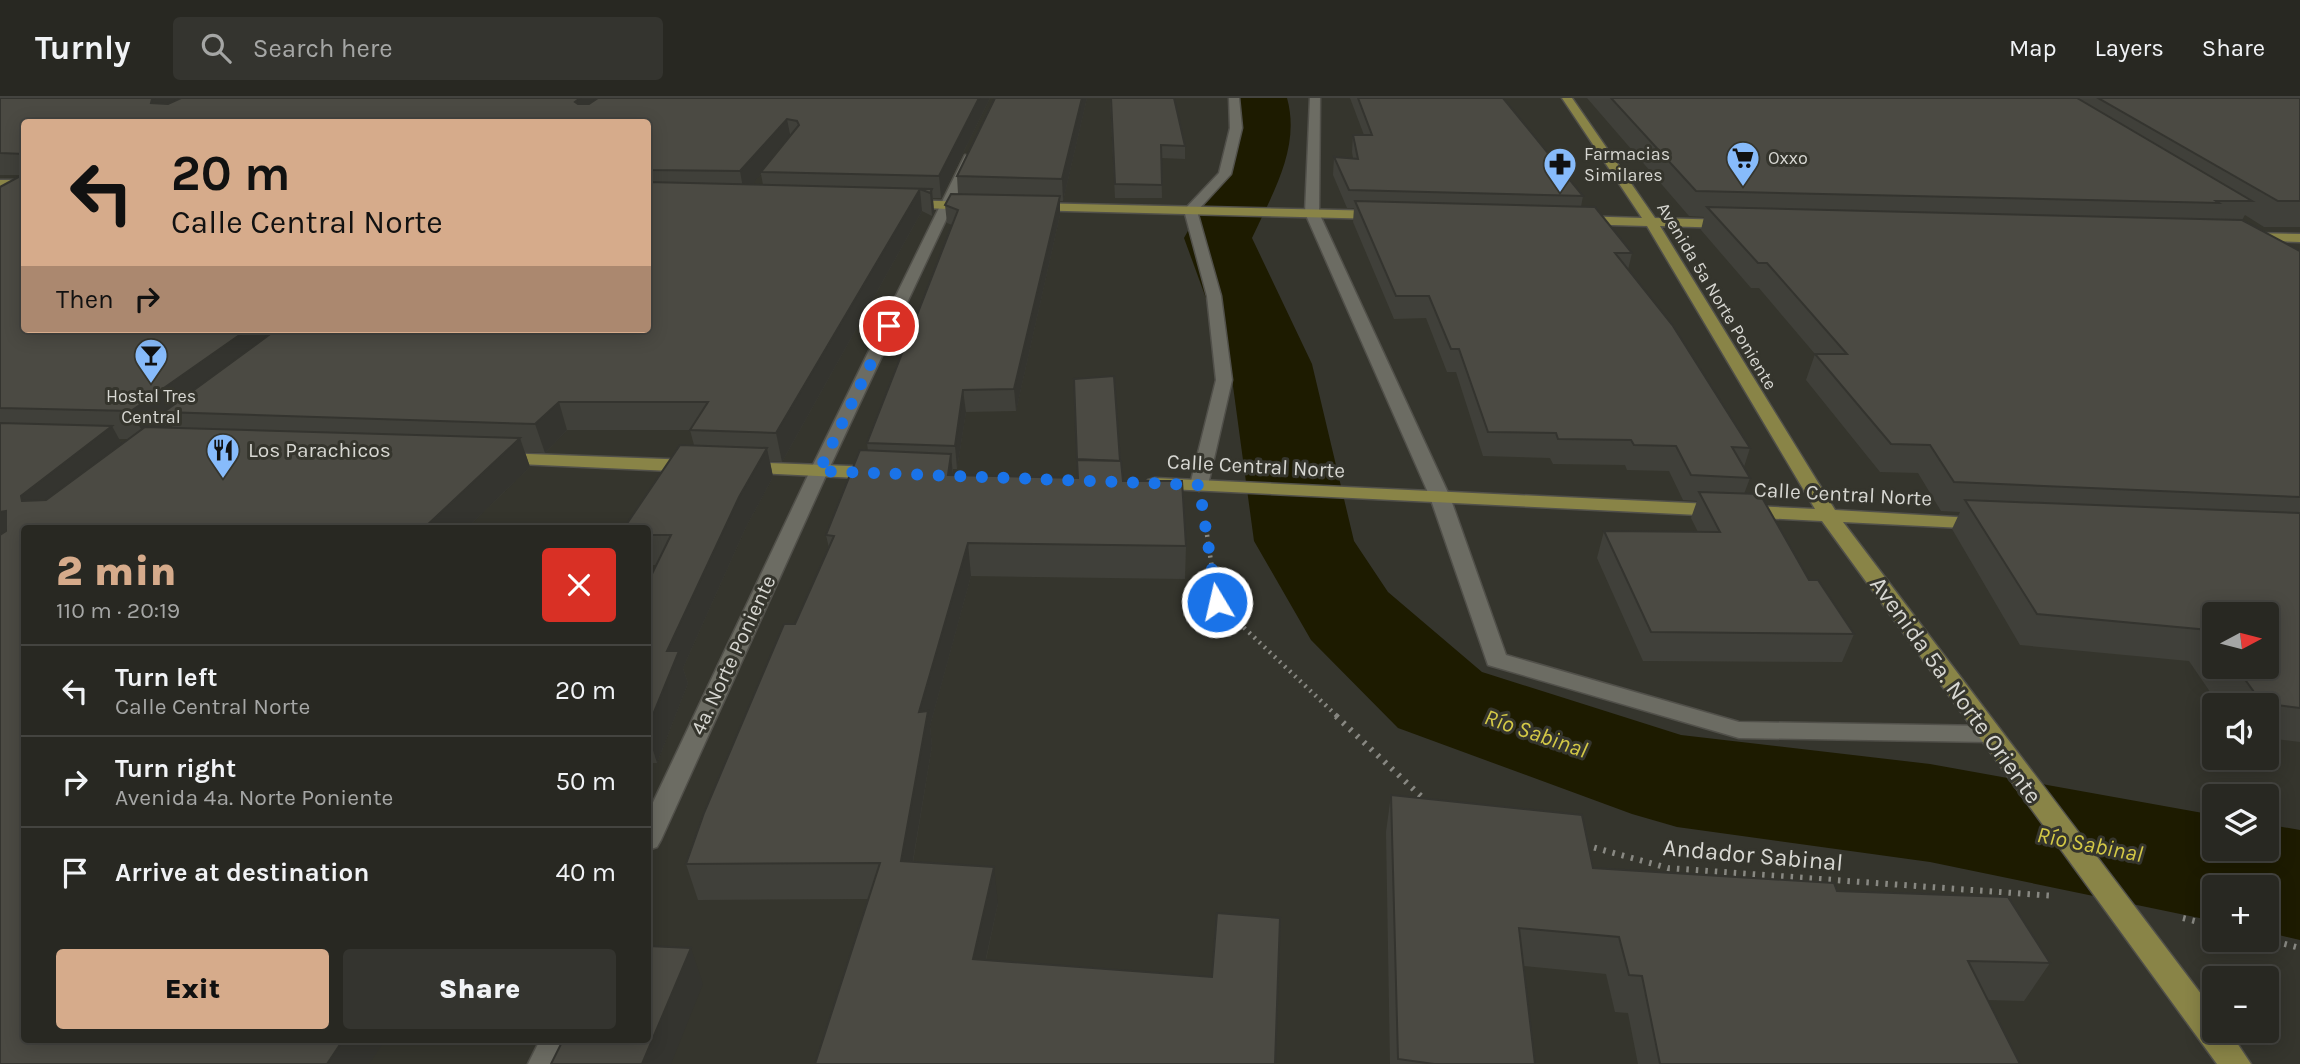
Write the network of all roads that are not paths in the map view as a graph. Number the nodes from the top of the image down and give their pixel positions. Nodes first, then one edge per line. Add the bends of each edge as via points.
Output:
1 (1234, 98) edge
2 (1315, 98) edge
3 (1567, 98) edge
4 (975, 146) edge
5 (0, 184) edge
6 (21, 186) edge
7 (21, 188) edge
8 (0, 200) edge
9 (894, 204) edge
10 (947, 205) junction
11 (989, 206) edge
12 (1017, 207) edge
13 (1191, 211) junction
14 (1306, 213) junction
15 (1393, 215) edge
16 (1570, 220) edge
17 (1651, 222) junction
18 (1747, 225) edge
19 (2243, 230) edge
20 (2269, 238) junction
21 (2300, 238) edge
22 (2290, 251) edge
23 (486, 458) edge
24 (819, 471) junction
25 (900, 474) edge
26 (1132, 483) edge
27 (1199, 485) junction
28 (1433, 497) junction
29 (1829, 517) junction
30 (2009, 524) edge
31 (1991, 737) junction
32 (651, 834) edge
33 (554, 1043) edge
34 (544, 1064) edge
35 (2235, 1064) edge

1 - 13 street via 1236,128 1225,174
2 - 14 street
3 - 17 main road, Avenida 5a Norte Poniente
4 - 10 street, 4a. Norte Poniente
5 - 6 main road
7 - 8 street
9 - 10 main road
10 - 11 main road
10 - 24 street, 4a. Norte Poniente
12 - 13 main road
13 - 14 main road
13 - 27 street via 1214,296 1224,380
14 - 15 main road
14 - 28 street
16 - 17 main road
17 - 18 main road
17 - 29 main road, Avenida 5a Norte Poniente
19 - 20 main road
20 - 21 main road
20 - 22 street
23 - 24 main road
24 - 25 main road
24 - 32 street, 4a. Norte Poniente
26 - 27 main road, Calle Central Norte
27 - 28 main road, Calle Central Norte
28 - 29 main road, Calle Central Norte
28 - 31 street via 1496,660 1739,730
29 - 30 main road, Calle Central Norte
29 - 31 main road, Avenida 5a. Norte Oriente
31 - 35 main road, Avenida 5a. Norte Oriente
33 - 34 street

